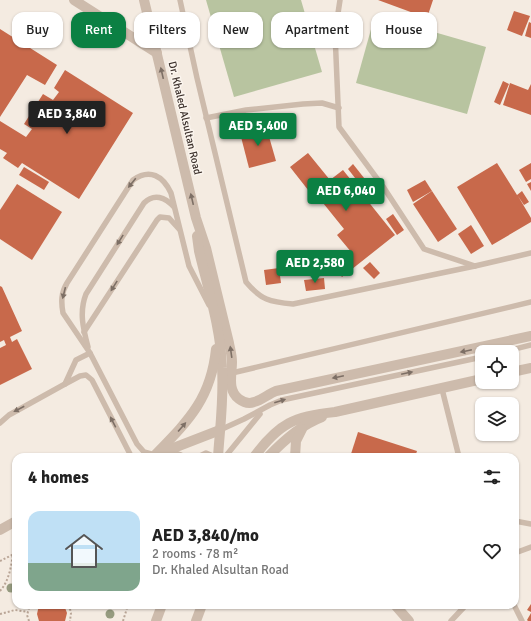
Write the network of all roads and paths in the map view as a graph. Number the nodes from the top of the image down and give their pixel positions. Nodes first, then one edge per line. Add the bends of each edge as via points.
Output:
1 (74, 0) edge
2 (144, 0) edge
3 (180, 0) edge
4 (340, 0) edge
5 (157, 53) junction
6 (339, 108) junction
7 (206, 118) junction
8 (175, 208) junction
9 (196, 218) junction
10 (181, 230) junction
11 (531, 253) edge
12 (475, 266) junction
13 (531, 302) edge
14 (213, 312) junction
15 (216, 325) junction
16 (84, 332) junction
17 (531, 336) edge
18 (531, 345) edge
19 (519, 348) edge
20 (90, 352) junction
21 (475, 359) edge
22 (531, 368) edge
23 (519, 371) edge
24 (232, 373) junction
25 (475, 381) edge
26 (65, 384) junction
27 (442, 389) junction
28 (265, 408) junction
29 (336, 412) junction
30 (0, 423) edge
31 (306, 424) junction
32 (220, 430) junction
33 (276, 432) junction
34 (129, 453) edge
35 (148, 453) edge
36 (158, 453) edge
37 (161, 453) edge
38 (218, 453) edge
39 (228, 453) edge
40 (258, 453) edge
41 (279, 453) edge
42 (295, 453) edge
43 (458, 453) edge
44 (519, 522) edge
45 (12, 523) edge
46 (531, 524) edge
47 (0, 530) edge
48 (531, 547) edge
49 (519, 552) edge
50 (12, 555) edge
51 (0, 561) edge
52 (12, 565) edge
53 (0, 591) edge
54 (29, 609) edge
55 (70, 609) edge
56 (127, 609) edge
57 (160, 609) edge
58 (200, 609) edge
59 (398, 609) edge
60 (462, 609) edge
61 (516, 609) edge
62 (0, 611) edge
63 (28, 612) junction
64 (1, 614) edge
65 (29, 621) edge
66 (70, 621) edge
67 (123, 621) edge
68 (156, 621) edge
69 (196, 621) edge
70 (409, 621) edge
71 (451, 621) edge
72 (522, 621) edge

1 - 5 street
2 - 5 street, Dr. Khaled Alsultan Road
3 - 7 lane
4 - 6 lane via 335,33
9 -> 5 street, Dr. Khaled Alsultan Road
6 - 7 lane via 322,103 302,104 246,110
6 - 12 lane via 339,127 384,188 424,249
7 - 12 lane via 246,282 254,293 272,302 293,304
8 - 10 lane
8 -> 16 lane via 169,201 158,197 148,199 144,203 86,294 81,308
8 -> 20 lane via 164,181 156,176 140,175 133,180 67,283 62,297 63,313
9 - 14 street, Dr. Khaled Alsultan Road via 199,251
24 -> 9 street, Dr. Khaled Alsultan Road via 229,343 206,248
10 - 14 lane via 189,266
10 -> 16 lane via 169,218 160,217 157,220
11 - 12 lane
13 - 24 lane
14 - 15 street, Dr. Khaled Alsultan Road
15 - 32 street, Dr. Khaled Alsultan Road via 222,367 223,405
36 -> 15 street via 189,419 206,392 214,364
16 - 20 lane
17 -> 24 street, Dr. Khaled Alsultan Road via 276,391 249,403 242,401 233,392
18 - 19 lane
20 - 26 lane via 76,360
20 - 35 lane via 137,444
28 -> 21 lane via 282,400
22 - 23 street
25 - 27 street
26 -> 30 lane via 8,415
34 -> 26 lane via 92,380 83,375
27 - 29 street
27 - 43 lane
28 - 32 lane
28 - 39 lane
29 - 31 street
29 - 33 street via 311,414 291,421
31 - 41 street via 291,435
31 - 42 street via 298,436
32 - 37 street
32 - 38 street, Dr. Khaled Alsultan Road
33 - 40 street
33 - 41 street via 272,443
44 - 46 lane
45 - 47 street
48 - 49 lane
50 - 51 path
52 - 53 path via 9,577
54 - 63 path
55 - 66 path
56 - 67 path
57 - 68 street
58 - 69 street
59 - 70 street
60 - 71 lane
61 - 72 lane
62 - 64 path
63 - 64 path via 15,610
63 - 65 path

